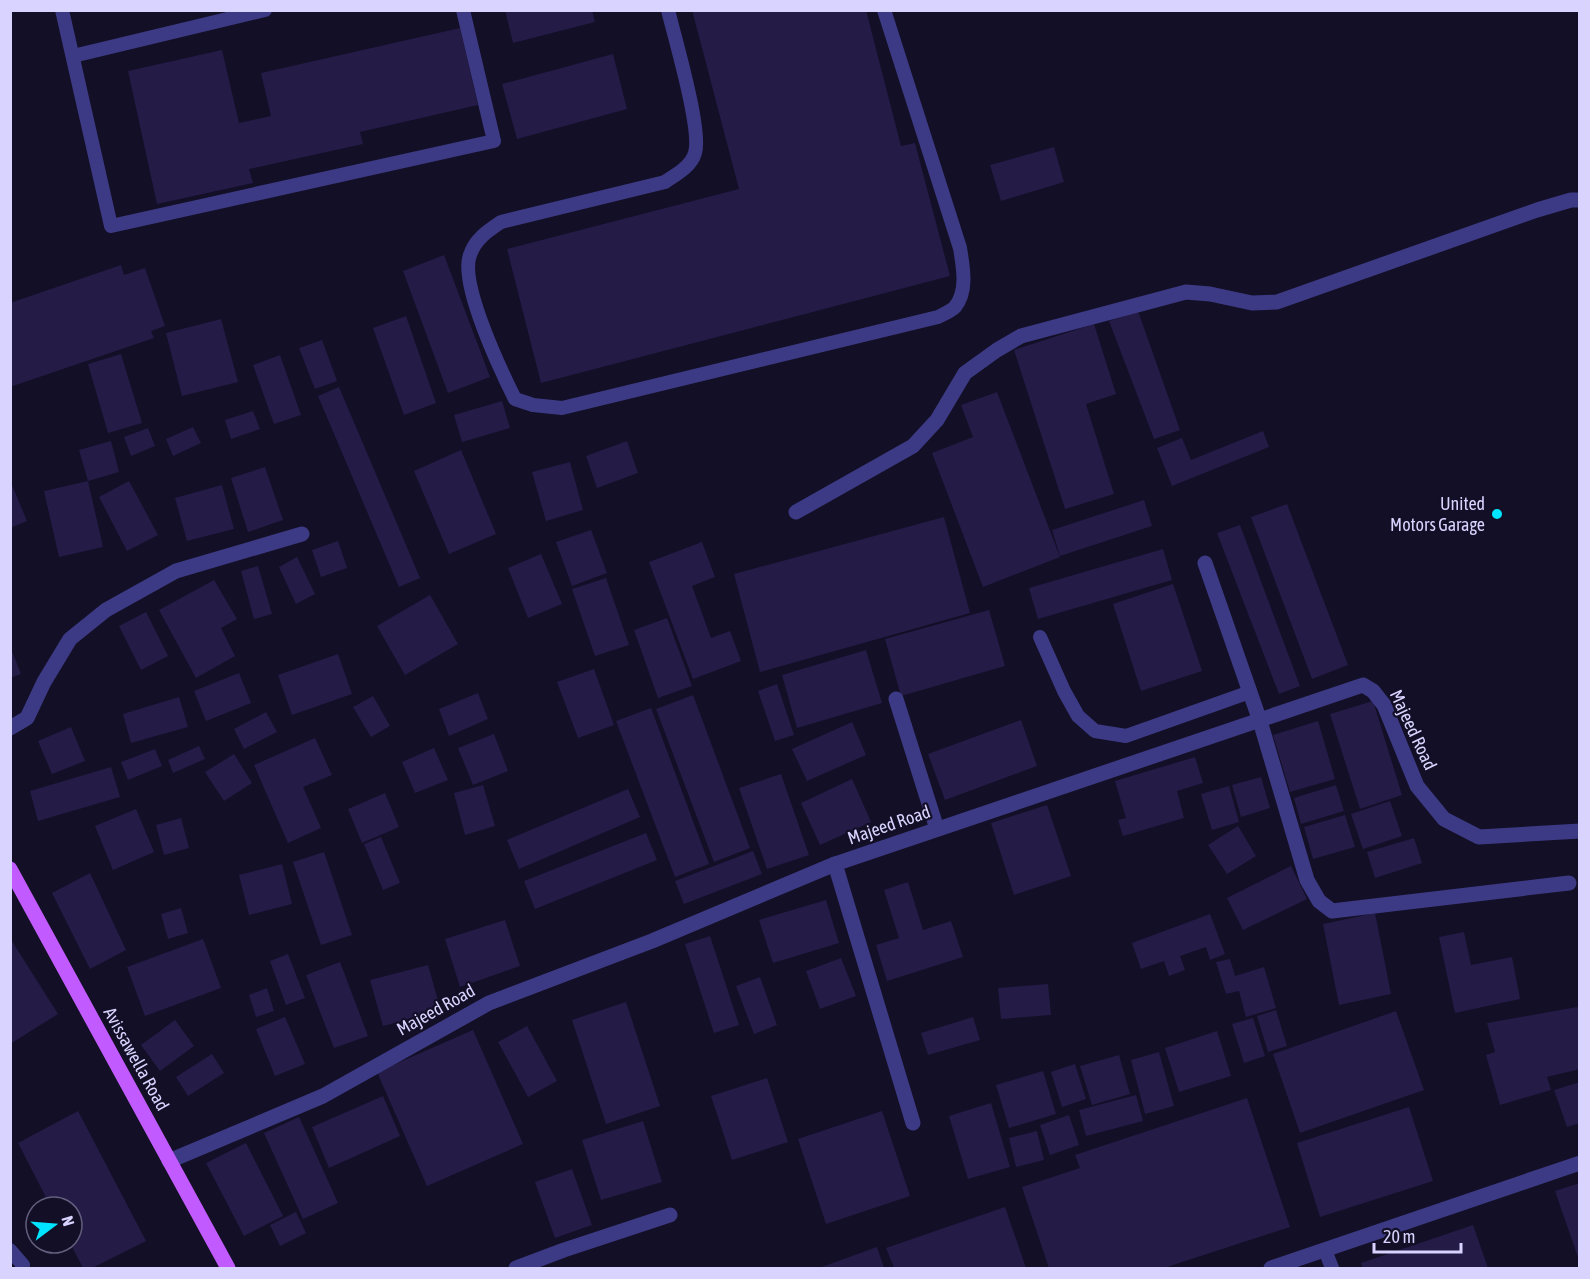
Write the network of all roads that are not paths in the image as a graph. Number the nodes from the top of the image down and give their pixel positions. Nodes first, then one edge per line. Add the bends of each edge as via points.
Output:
1 (62, 10) edge
2 (265, 10) edge
3 (463, 10) edge
4 (668, 10) edge
5 (884, 10) edge
6 (73, 56) junction
7 (1580, 200) edge
8 (796, 512) dead end
9 (302, 534) dead end
10 (1204, 563) dead end
11 (1040, 637) dead end
12 (1250, 692) junction
13 (896, 699) dead end
14 (1260, 721) junction
15 (10, 728) edge
16 (937, 830) junction
17 (1580, 831) edge
18 (835, 864) junction
19 (10, 869) edge
20 (1569, 883) dead end
21 (913, 1123) dead end
22 (170, 1161) junction
23 (1580, 1163) edge
24 (670, 1215) dead end
25 (10, 1250) edge
26 (1325, 1250) junction
27 (23, 1269) edge
28 (228, 1269) edge
29 (516, 1269) edge
30 (1271, 1269) edge
31 (1332, 1269) edge

1 - 6 lane
2 - 6 lane
3 - 6 lane via 494,141 111,226
4 - 5 lane via 697,130 695,154 684,170 665,182 501,222 481,236 469,256 468,282 498,367 515,399 562,408 939,317 955,308 964,276 960,249
7 - 8 street via 1538,210 1277,302 1252,303 1186,292 1021,336 964,373 937,420 913,446
9 - 15 street via 176,571 106,610 70,639 27,718
10 - 12 street
11 - 12 lane via 1078,716 1095,731 1126,736
12 - 14 street
13 - 16 street
14 - 16 street, Majeed Road
14 - 17 street, Majeed Road via 1364,685 1384,705 1418,786 1444,819 1479,837
14 - 20 street via 1307,880 1318,901 1332,911
16 - 18 street, Majeed Road
18 - 21 street
18 - 22 street, Majeed Road via 652,941 489,1003 323,1096
19 - 22 main road, Avissawella Road
22 - 28 main road, Avissawella Road
23 - 26 street
24 - 29 street
25 - 27 lane
26 - 30 street
26 - 31 lane

